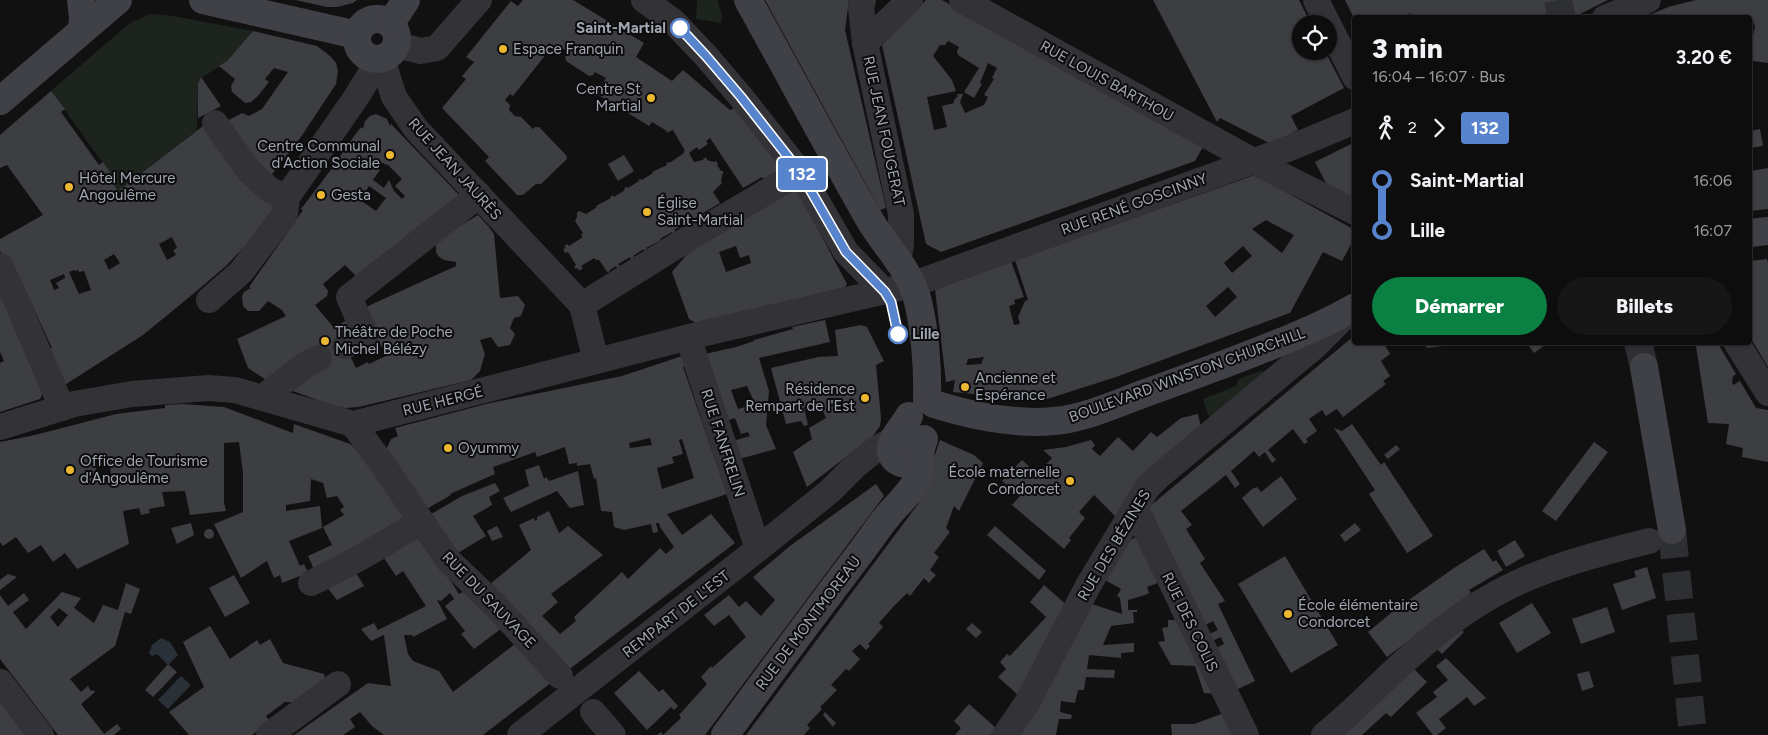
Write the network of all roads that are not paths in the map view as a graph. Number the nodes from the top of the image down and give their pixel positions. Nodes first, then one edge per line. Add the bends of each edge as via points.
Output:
1 (81, 0) edge
2 (118, 0) edge
3 (203, 0) edge
4 (406, 0) edge
5 (479, 0) edge
6 (644, 0) edge
7 (748, 0) edge
8 (863, 0) edge
9 (910, 0) edge
10 (962, 0) edge
11 (1316, 0) edge
12 (1648, 0) edge
13 (1323, 15) edge
14 (1612, 15) edge
15 (82, 30) junction
16 (357, 35) junction
17 (1337, 42) edge
18 (865, 43) junction
19 (386, 47) junction
20 (1352, 71) edge
21 (0, 101) edge
22 (1352, 122) edge
23 (215, 123) dead end
24 (1253, 161) junction
25 (800, 172) junction
26 (478, 195) junction
27 (287, 197) junction
28 (1352, 210) edge
29 (1768, 231) edge
30 (1752, 233) edge
31 (0, 266) edge
32 (905, 273) junction
33 (885, 292) junction
34 (209, 300) dead end
35 (582, 305) junction
36 (1352, 309) edge
37 (1352, 310) edge
38 (688, 337) junction
39 (1738, 345) edge
40 (345, 346) dead end
41 (320, 358) dead end
42 (596, 361) junction
43 (1644, 367) tunnel mouth
44 (1768, 394) edge
45 (263, 397) junction
46 (62, 408) junction
47 (353, 424) junction
48 (0, 427) edge
49 (916, 431) junction
50 (1135, 508) junction
51 (421, 521) junction
52 (1660, 535) joint
53 (758, 549) junction
54 (311, 583) dead end
55 (560, 676) dead end
56 (0, 682) edge
57 (338, 684) dead end
58 (593, 712) dead end
59 (41, 735) edge
60 (269, 735) edge
61 (520, 735) edge
62 (613, 735) edge
63 (725, 735) edge
64 (1005, 735) edge
65 (1246, 735) edge
66 (1324, 735) edge

1 - 15 main road
2 - 15 main road
3 - 16 main road
4 - 19 main road
5 - 19 street via 436,48 421,52
6 - 25 street via 673,21 706,56
7 - 32 main road, RUE DE MONTMOREAU via 868,217
8 - 18 street, RUE JEAN FOUGERAT
9 - 18 street
10 - 24 street, RUE LOUIS BARTHOU
11 - 13 street
12 - 14 street
15 - 21 main road
16 - 19 main road via 361,52 370,58
16 - 19 main road via 368,20 380,18
17 - 20 street
18 - 32 street, RUE JEAN FOUGERAT via 902,214 901,245
19 - 26 street, RUE JEAN JAURÈS via 394,96 411,121
19 - 27 street via 355,99
22 - 24 street, RUE RENÉ GOSCINNY
23 - 27 street via 248,171 270,190
24 - 28 street, RUE LOUIS BARTHOU
24 - 32 street, RUE RENÉ GOSCINNY
25 - 33 street via 846,252
25 - 35 street
26 - 35 street, RUE JEAN JAURÈS
26 - 40 street via 349,297 366,336
27 - 34 street via 285,214 241,272
29 - 30 main road
31 - 46 street
32 - 33 street, RUE RENÉ GOSCINNY
32 - 49 main road, RUE DE MONTMOREAU via 916,297 921,320 928,380
33 - 38 street, RUE HERGÉ
35 - 42 street
36 - 49 main road, BOULEVARD WINSTON CHURCHILL via 1277,344 1071,420 1026,422 954,411
37 - 50 street, RUE DES BÉZINES via 1314,347 1158,477
38 - 42 street, RUE HERGÉ
38 - 53 street, RUE FANFRELIN
39 - 44 street
41 - 45 street
42 - 47 street, RUE HERGÉ
43 - 52 main road
45 - 46 street via 208,388 132,394
45 - 47 street
46 - 48 street
47 - 51 street, RUE DU SAUVAGE
49 - 53 street, REMPART DE L'EST via 869,455
49 - 63 main road, RUE DE MONTMOREAU via 921,464 911,490 890,513
50 - 64 street, RUE DES BÉZINES via 1090,584 1027,703
50 - 65 street, RUE DES COLIS
51 - 54 street via 350,564
51 - 55 street, RUE DU SAUVAGE via 448,560 496,606
52 - 66 street via 1562,565 1519,582 1480,604 1413,653
53 - 61 street, REMPART DE L'EST
56 - 59 street
57 - 60 street
58 - 62 street

